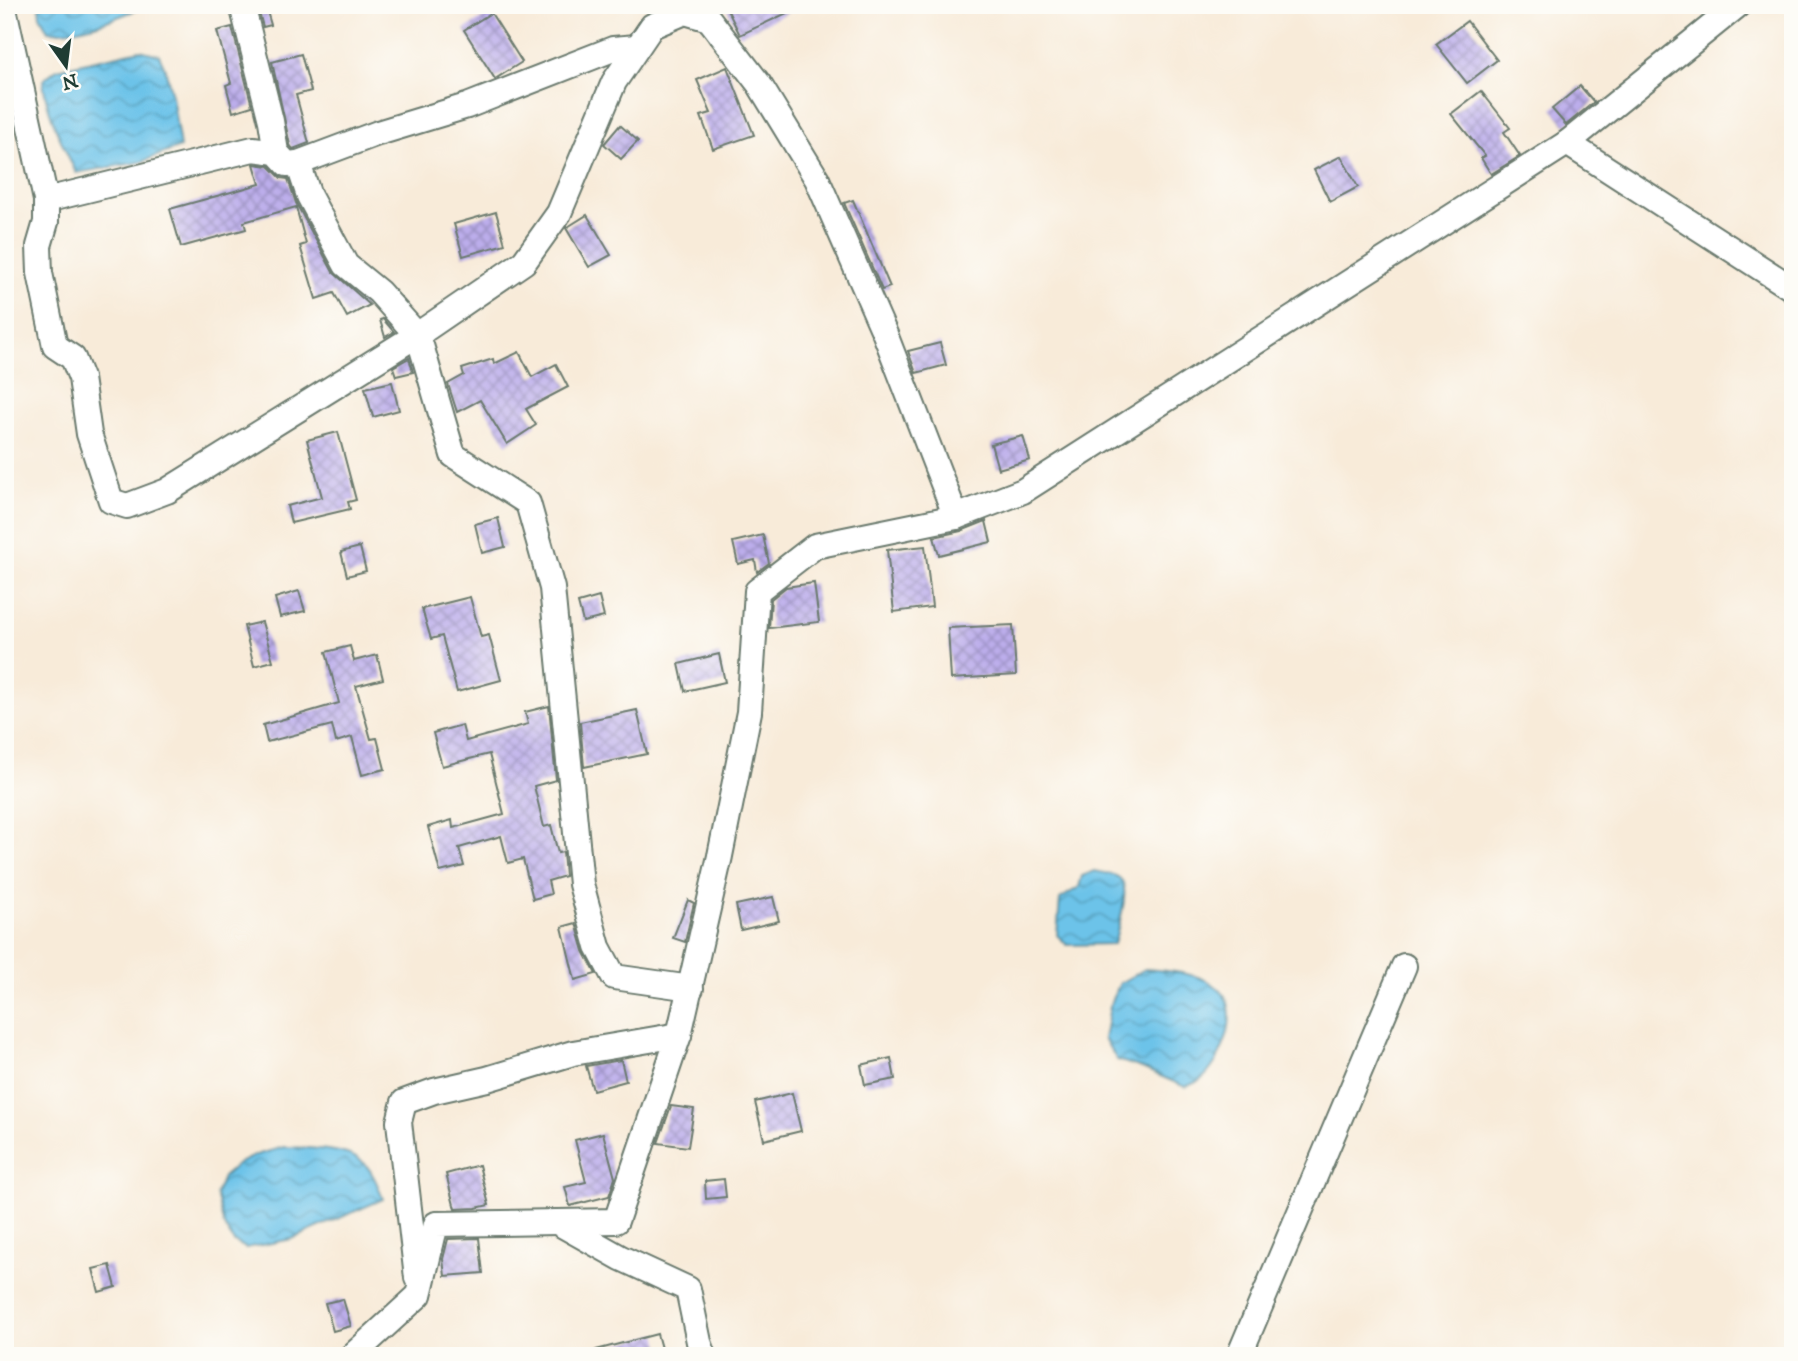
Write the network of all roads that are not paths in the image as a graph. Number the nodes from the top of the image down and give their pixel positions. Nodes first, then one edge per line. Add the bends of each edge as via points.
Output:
1 (242, 5) edge
2 (1738, 5) edge
3 (5, 13) edge
4 (637, 47) junction
5 (1567, 143) junction
6 (287, 157) junction
7 (46, 200) junction
8 (1793, 289) edge
9 (417, 335) junction
10 (956, 517) junction
11 (1404, 966) dead end
12 (691, 988) junction
13 (679, 1035) junction
14 (557, 1222) junction
15 (419, 1295) junction
16 (352, 1356) edge
17 (704, 1356) edge
18 (1239, 1356) edge

1 - 6 street via 271,121
2 - 5 street
3 - 7 street
4 - 6 street via 613,49 467,106
4 - 9 street via 614,82 559,214 524,262
4 - 10 street via 652,26 685,12 709,19 759,84 817,179 885,334
5 - 8 street
5 - 10 street via 1023,491
6 - 7 street via 253,149
6 - 9 street via 346,265 379,292
7 - 9 street via 40,273 55,346 73,358 81,378 89,434 111,501 127,506 167,491
9 - 12 street via 453,455 528,503 552,588 581,884 598,947 614,977
10 - 12 street via 815,546 757,591 750,712
11 - 18 street
12 - 13 street
13 - 14 street via 616,1221
13 - 15 street via 573,1053 404,1102 399,1122
14 - 15 street via 436,1224
14 - 17 street via 688,1289
15 - 16 street

